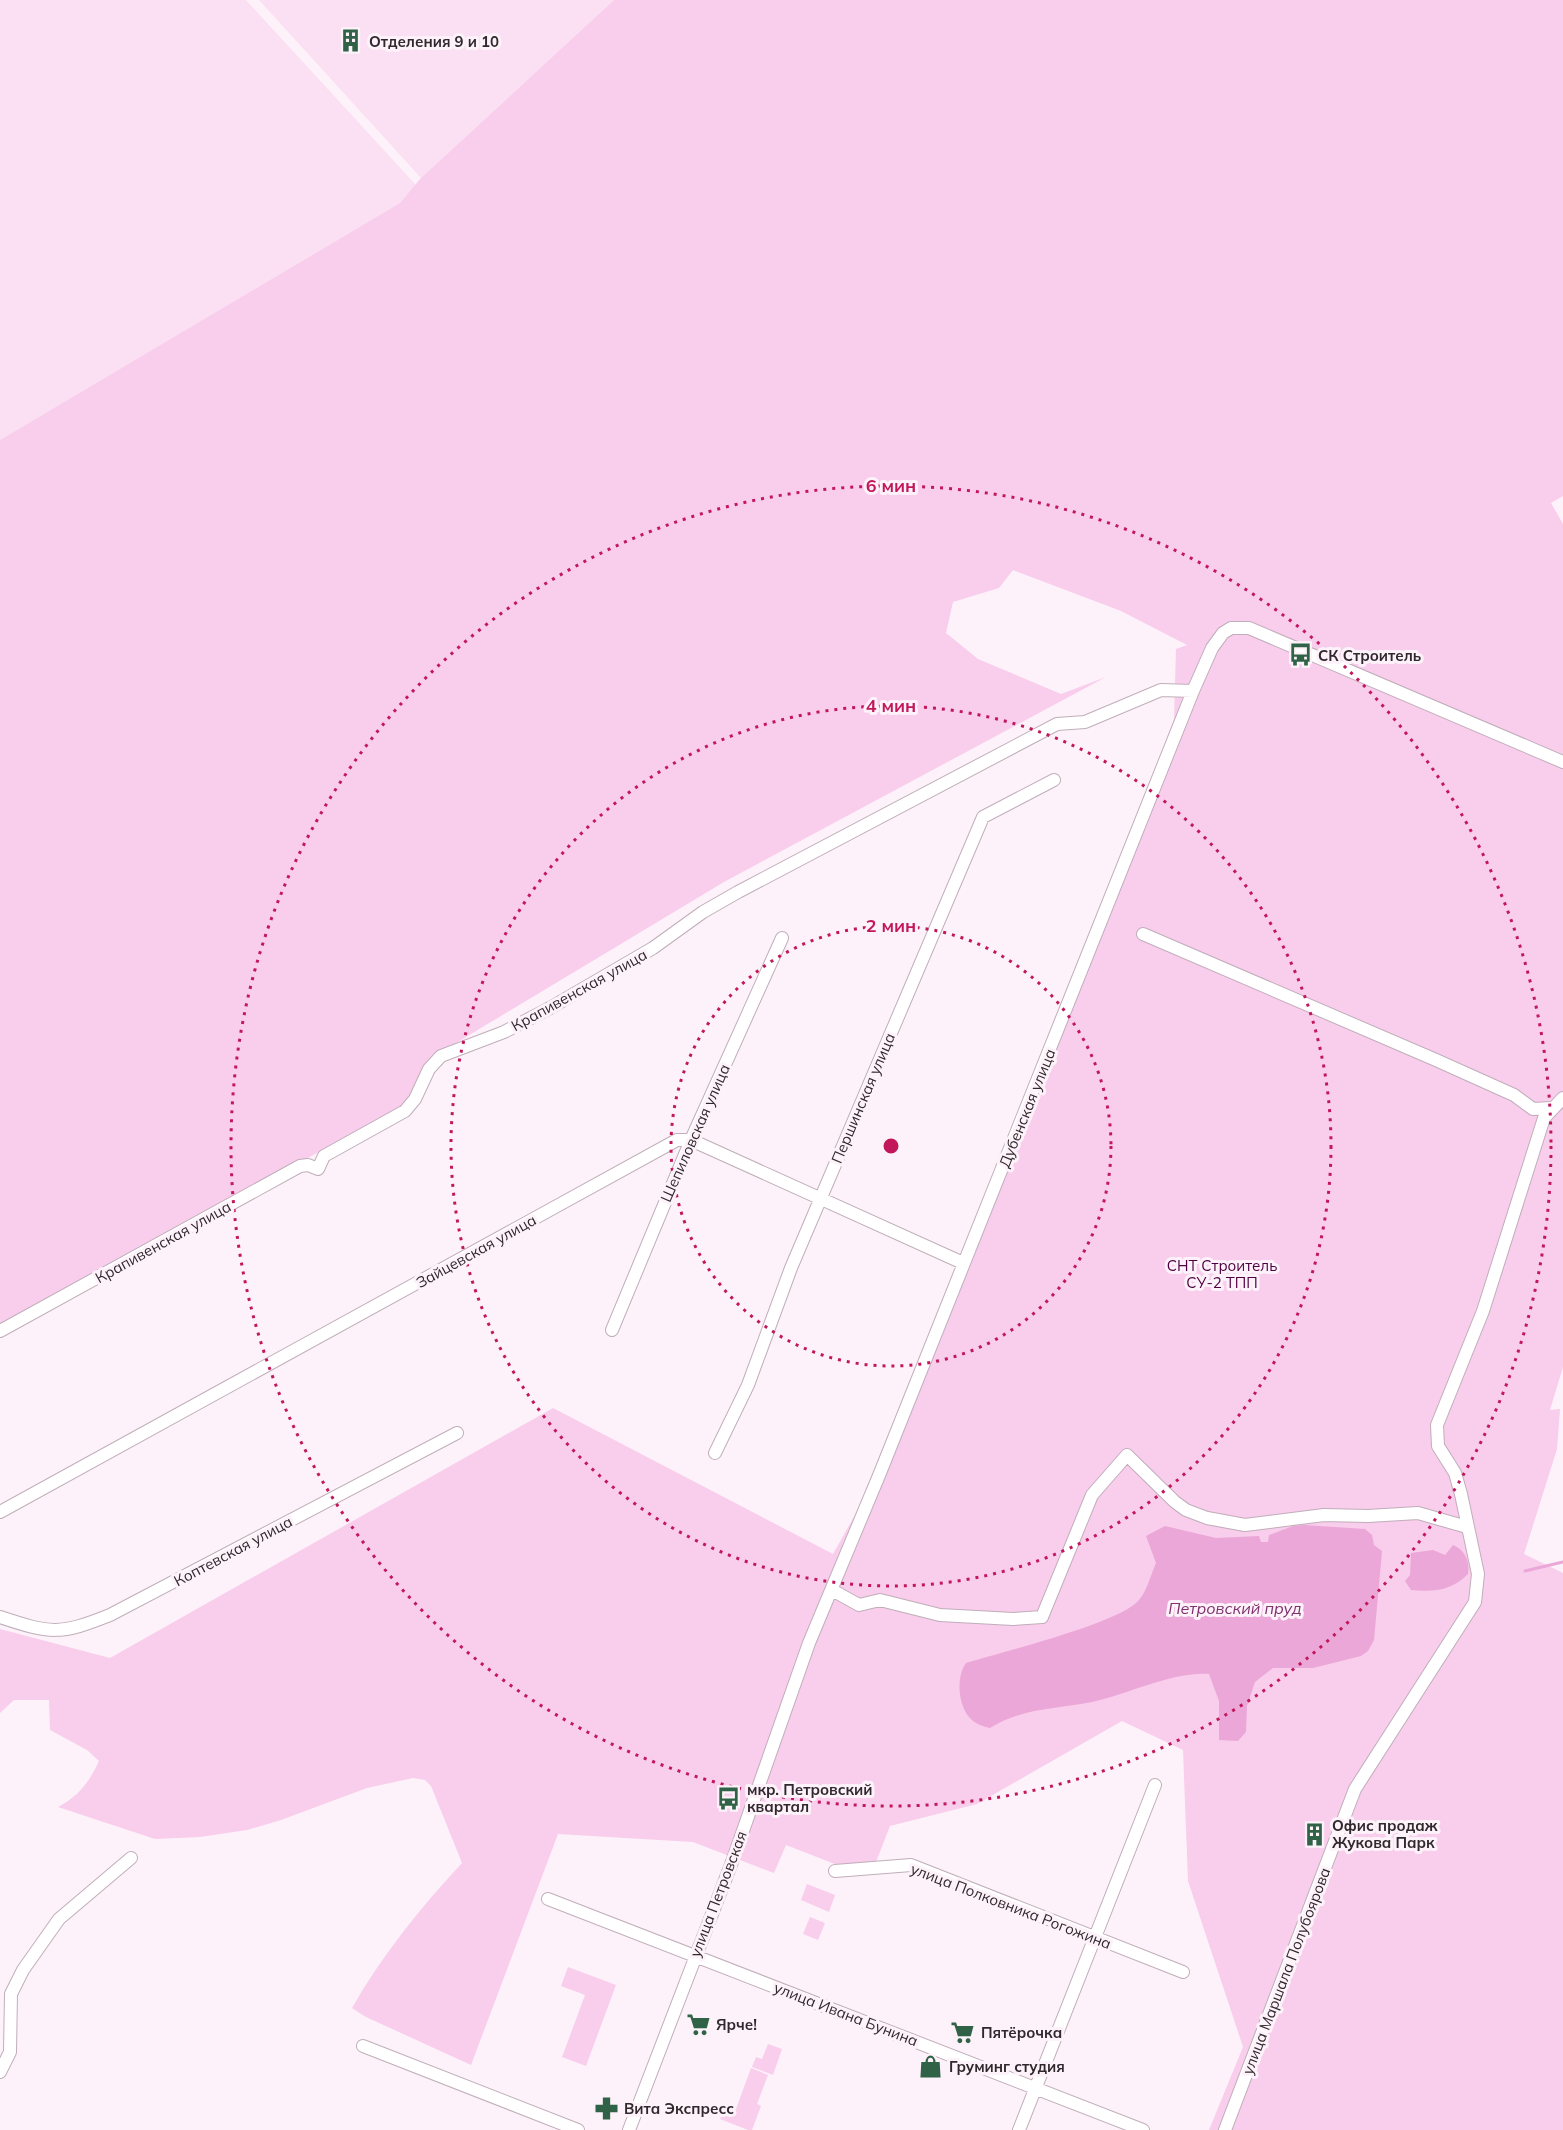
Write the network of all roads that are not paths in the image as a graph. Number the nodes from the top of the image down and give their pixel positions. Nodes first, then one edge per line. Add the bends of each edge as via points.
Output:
1 (1193, 691) junction
2 (1563, 762) edge
3 (1054, 780) dead end
4 (1143, 934) dead end
5 (782, 938) dead end
6 (1563, 1098) edge
7 (1551, 1108) junction
8 (691, 1140) junction
9 (820, 1198) junction
10 (963, 1263) junction
11 (612, 1330) dead end
12 (0, 1331) edge
13 (457, 1433) dead end
14 (715, 1453) dead end
15 (0, 1512) edge
16 (1467, 1527) junction
17 (832, 1590) junction
18 (0, 1617) edge
19 (1155, 1785) dead end
20 (131, 1858) dead end
21 (835, 1871) dead end
22 (548, 1899) dead end
23 (1096, 1939) junction
24 (696, 1955) junction
25 (1183, 1972) dead end
26 (363, 2046) dead end
27 (0, 2072) edge
28 (1035, 2088) junction
29 (578, 2130) edge
30 (629, 2130) edge
31 (1019, 2130) edge
32 (1143, 2130) edge
33 (1225, 2130) edge

1 - 2 street, Дубенская улица via 1212,648 1227,630 1241,627
1 - 10 street, Дубенская улица
1 - 12 street, Крапивенская улица via 1161,690 1085,722 1057,724 738,892 560,1002 504,1032 441,1056 405,1111 324,1156 318,1169 300,1166
3 - 9 street, Першинская улица via 983,817
4 - 7 street via 1514,1095 1533,1109
5 - 8 street, Шепиловская улица
6 - 7 street
7 - 16 street, улица Маршала Полубоярова via 1544,1118 1483,1311 1437,1425 1438,1446 1456,1478
8 - 9 street
8 - 11 street, Шепиловская улица
8 - 15 street, Зайцевская улица via 665,1145
9 - 10 street
9 - 14 street, Першинская улица via 752,1375
10 - 17 street, Дубенская улица
13 - 18 street, Коптевская улица via 110,1615 68,1630 48,1631
16 - 17 street via 1418,1513 1324,1515 1252,1525 1207,1518 1175,1502 1127,1455 1092,1495 1042,1617 940,1615 880,1600 859,1605
16 - 33 street, улица Маршала Полубоярова via 1479,1574 1475,1602 1355,1790
17 - 24 street, улица Петровская via 788,1698
19 - 23 street
20 - 27 street via 59,1919 23,1970 11,1994 10,2052
21 - 23 street, улица Полковника Рогожина via 911,1865
22 - 24 street, улица Ивана Бунина
23 - 25 street, улица Полковника Рогожина
23 - 28 street
24 - 28 street, улица Ивана Бунина
24 - 30 street, улица Петровская
26 - 29 street
28 - 31 street
28 - 32 street, улица Ивана Бунина

